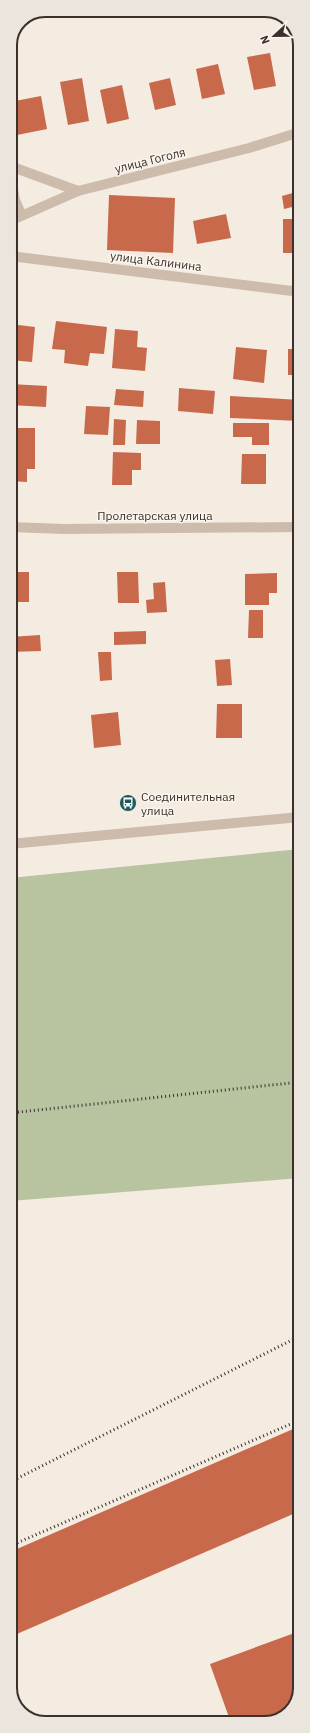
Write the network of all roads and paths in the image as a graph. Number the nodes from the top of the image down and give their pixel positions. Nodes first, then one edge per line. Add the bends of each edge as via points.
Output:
1 (293, 134) edge
2 (17, 169) edge
3 (78, 191) junction
4 (17, 205) edge
5 (21, 214) junction
6 (17, 216) edge
7 (17, 257) edge
8 (293, 291) edge
9 (17, 527) edge
10 (293, 528) edge
11 (293, 818) edge
12 (17, 843) edge

1 - 3 street, улица Гоголя via 250,148
2 - 3 street
3 - 5 street, улица Гоголя
4 - 5 street
5 - 6 street, улица Гоголя
7 - 8 street, улица Калинина
9 - 10 street, Пролетарская улица
11 - 12 street

